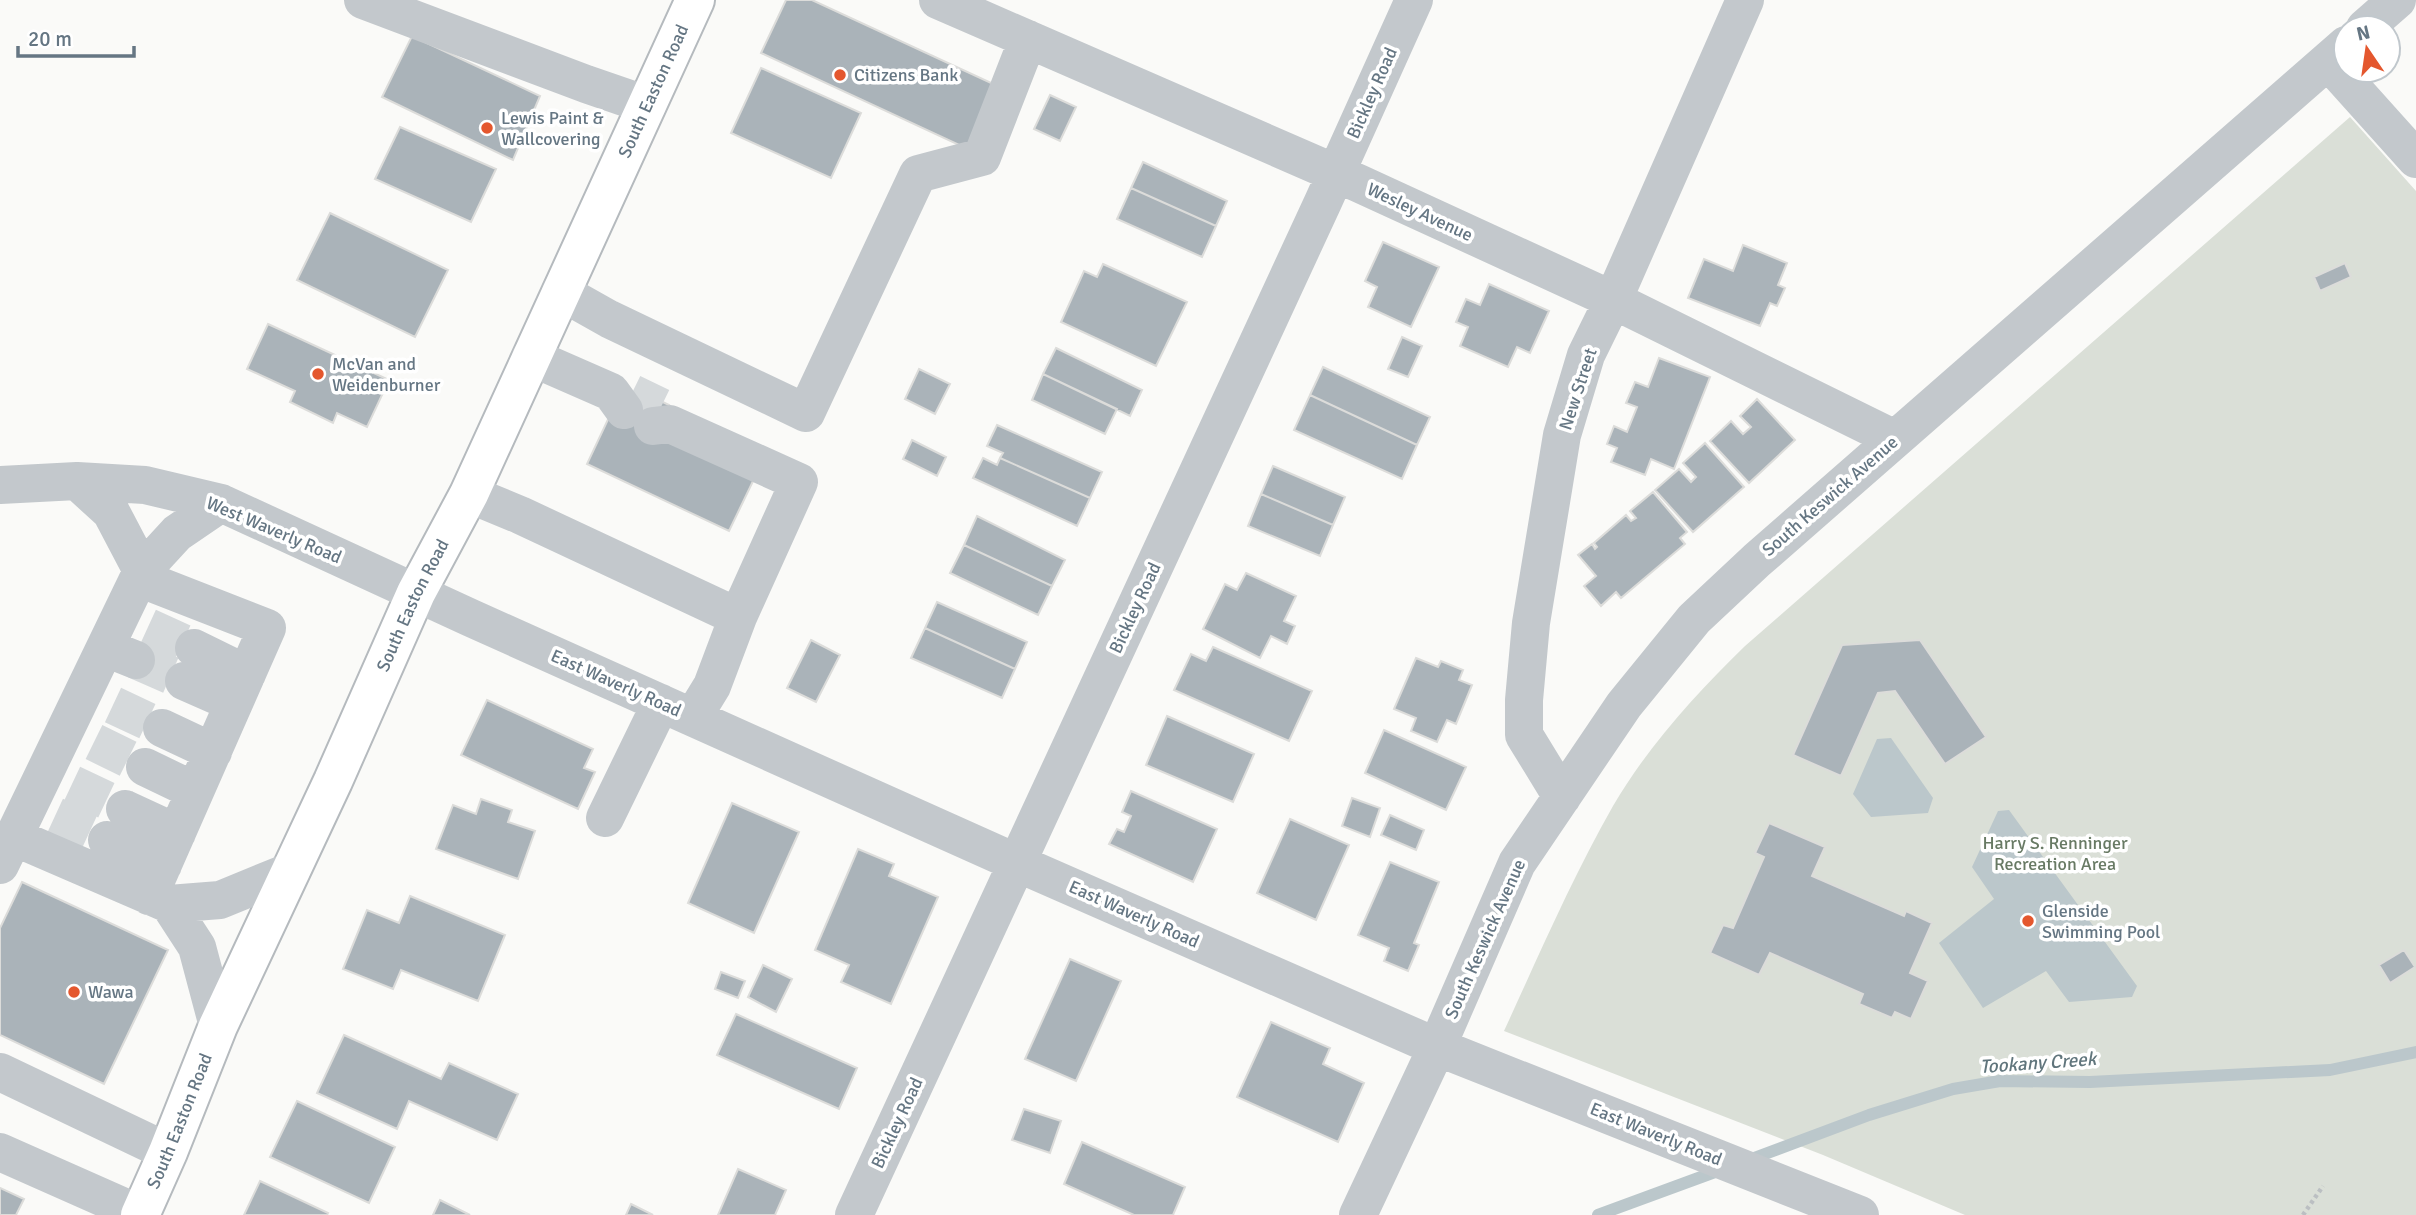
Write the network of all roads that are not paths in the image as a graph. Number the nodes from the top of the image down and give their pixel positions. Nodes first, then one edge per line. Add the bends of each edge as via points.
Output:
1 (363, 0) edge
2 (695, 0) edge
3 (938, 0) edge
4 (1414, 0) edge
5 (1745, 0) edge
6 (2397, 0) edge
7 (2381, 14) edge
8 (1028, 39) junction
9 (2332, 57) edge
10 (2360, 84) edge
11 (647, 105) junction
12 (2416, 159) edge
13 (1336, 173) junction
14 (561, 292) junction
15 (1613, 300) junction
16 (531, 357) junction
17 (1895, 439) junction
18 (77, 481) junction
19 (0, 485) edge
20 (468, 494) junction
21 (221, 503) junction
22 (140, 575) junction
23 (416, 593) junction
24 (738, 617) junction
25 (189, 665) tunnel mouth
26 (241, 688) junction
27 (677, 710) junction
28 (162, 728) tunnel mouth
29 (213, 752) junction
30 (145, 767) tunnel mouth
31 (195, 792) junction
32 (1562, 797) junction
33 (36, 813) edge
34 (605, 818) dead end
35 (116, 824) tunnel mouth
36 (1017, 863) junction
37 (291, 871) junction
38 (164, 874) junction
39 (218, 1026) junction
40 (1437, 1047) junction
41 (0, 1072) edge
42 (0, 1152) edge
43 (168, 1152) junction
44 (140, 1215) edge
45 (854, 1215) edge
46 (1358, 1215) edge
47 (1860, 1215) edge

1 - 11 street
2 - 11 main road, South Easton Road
3 - 8 street, Wesley Avenue
4 - 13 street, Bickley Road
5 - 15 street, New Street
6 - 7 street
8 - 13 street, Wesley Avenue
8 - 14 street via 982,157 918,174 806,413 609,320
9 - 17 street, South Keswick Avenue
10 - 12 street
11 - 14 main road, South Easton Road
13 - 15 street, Wesley Avenue
13 - 36 street, Bickley Road
14 - 16 main road, South Easton Road
15 - 17 street, Wesley Avenue
15 - 32 street, New Street via 1586,355 1562,436 1527,655 1524,735
16 - 20 main road, South Easton Road
16 - 24 street via 799,482
17 - 32 street, South Keswick Avenue via 1694,619 1624,705
18 - 19 street, West Waverly Road
18 - 21 street, West Waverly Road via 145,485
18 - 22 street via 111,512
20 - 23 main road, South Easton Road
20 - 24 street
21 - 22 street via 177,533
21 - 23 street, West Waverly Road
22 - 26 street via 267,628
22 - 33 street via 128,637
23 - 27 street, East Waverly Road
23 - 37 main road, South Easton Road
24 - 27 street via 712,686
25 - 26 street
26 - 29 street
27 - 34 street
27 - 36 street, East Waverly Road
28 - 29 street
29 - 31 street
30 - 31 street
31 - 38 street
32 - 40 street, South Keswick Avenue via 1517,863
33 - 38 street
35 - 38 street
36 - 40 street, East Waverly Road
36 - 45 street, Bickley Road
37 - 38 street via 220,900
37 - 39 main road, South Easton Road
38 - 39 street via 198,947
39 - 43 main road, South Easton Road
40 - 46 street, South Keswick Avenue
40 - 47 street, East Waverly Road
41 - 43 street
42 - 44 street
43 - 44 main road, South Easton Road

